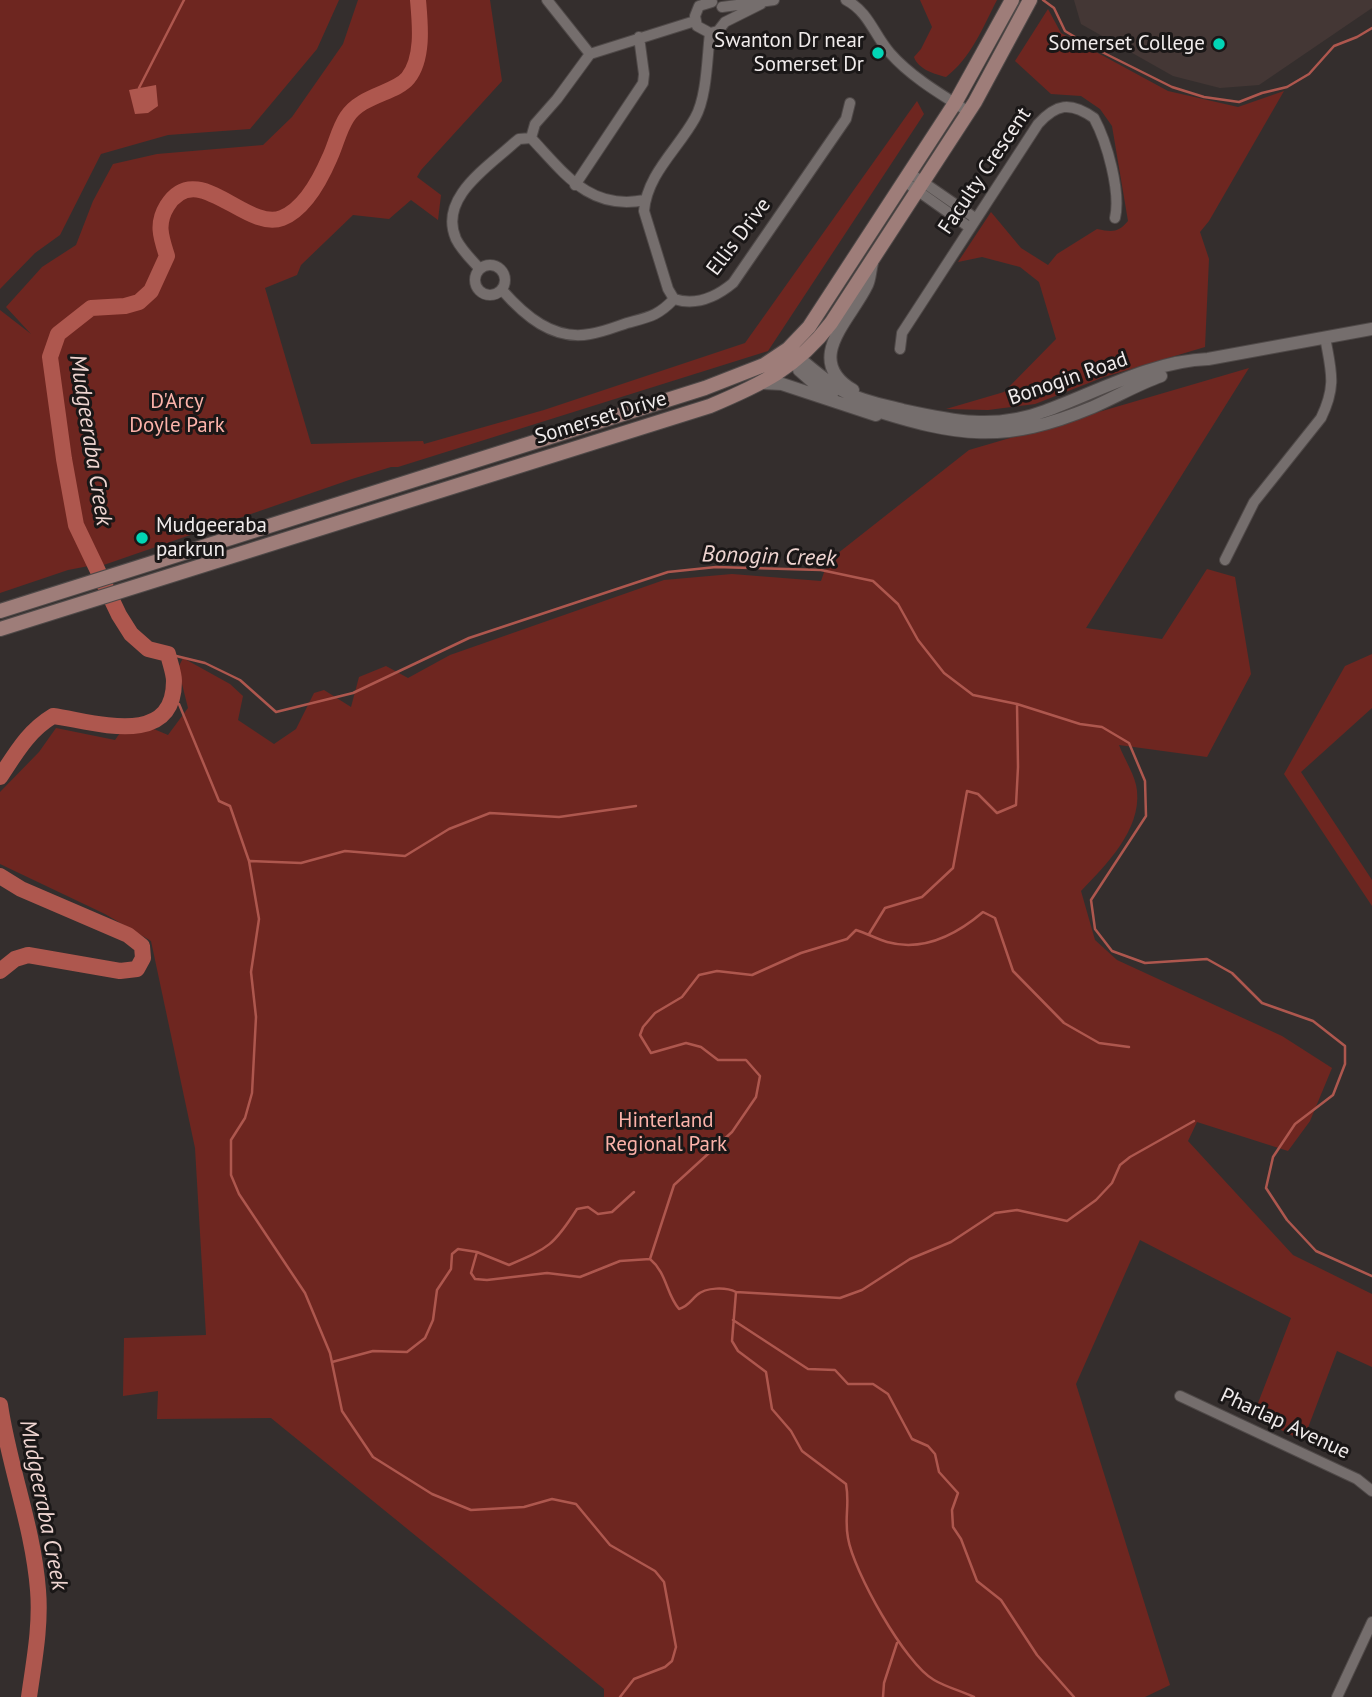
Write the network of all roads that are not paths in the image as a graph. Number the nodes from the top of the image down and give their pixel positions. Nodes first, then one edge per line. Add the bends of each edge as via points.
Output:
1 (547, 0) edge
2 (774, 0) edge
3 (846, 0) edge
4 (1011, 1) edge
5 (698, 3) edge
6 (715, 3) edge
7 (761, 4) junction
8 (1028, 5) edge
9 (695, 21) junction
10 (725, 22) junction
11 (710, 33) junction
12 (639, 37) junction
13 (590, 54) junction
14 (850, 103) dead end
15 (954, 103) junction
16 (969, 112) junction
17 (531, 138) junction
18 (907, 177) junction
19 (575, 185) junction
20 (921, 187) junction
21 (645, 200) junction
22 (1115, 218) dead end
23 (972, 222) junction
24 (872, 263) junction
25 (480, 269) junction
26 (502, 290) junction
27 (674, 299) junction
28 (1372, 329) edge
29 (1325, 337) junction
30 (788, 349) junction
31 (900, 349) dead end
32 (1208, 359) junction
33 (797, 361) junction
34 (763, 383) junction
35 (1096, 405) junction
36 (891, 412) junction
37 (1021, 418) junction
38 (408, 481) junction
39 (414, 498) junction
40 (1225, 560) dead end
41 (0, 611) edge
42 (0, 629) edge
43 (1180, 1396) dead end
44 (1372, 1490) edge
45 (1372, 1622) edge
46 (1338, 1697) edge

1 - 13 street
2 - 7 street
3 - 15 street via 867,17 889,53
4 - 15 main road, Somerset Drive
5 - 6 street
5 - 9 street
6 - 7 street
6 - 10 street via 725,11
7 - 10 street
8 - 16 main road, Somerset Drive
9 - 11 street
9 - 12 street
10 - 11 street via 718,32
11 - 21 street via 697,116 650,185
12 - 13 street
12 - 19 street via 644,74 640,90
13 - 17 street via 535,124
14 - 27 street, Ellis Drive via 846,119 733,283 720,293 689,303
15 - 16 street
15 - 18 main road, Somerset Drive
16 - 20 main road, Somerset Drive
17 - 19 street
17 - 25 street via 514,143 465,189 455,205 456,239
18 - 20 street
18 - 30 main road, Somerset Drive via 828,300
19 - 21 street via 595,197 627,204
20 - 23 street
20 - 24 main road, Somerset Drive
21 - 27 street via 647,222
22 - 23 street, Faculty Crescent via 1116,193 1098,125 1087,113 1057,107 1038,124
23 - 31 street, Faculty Crescent via 902,333
24 - 33 main road, Somerset Drive via 831,323
24 - 36 street via 868,284 834,339 831,361 848,387
25 - 26 street via 489,265 499,268 505,277
25 - 26 street via 475,282 479,290 492,295
26 - 27 street via 536,323 580,335 662,313
28 - 29 street, Bonogin Road
29 - 32 street, Bonogin Road
29 - 40 street via 1333,384 1329,403 1254,502
30 - 33 street, Bonogin Road
30 - 38 main road, Somerset Drive via 738,377
32 - 35 street, Bonogin Road
32 - 37 street, Bonogin Road via 1138,375
33 - 34 main road, Somerset Drive
33 - 36 street, Bonogin Road via 846,393
34 - 36 street via 782,384 868,413
34 - 39 main road, Somerset Drive via 710,406
35 - 36 street, Bonogin Road via 1045,425 1003,433 956,432
35 - 37 street via 1088,400 1039,418
36 - 37 street, Bonogin Road via 970,423
38 - 39 main road
38 - 41 main road, Somerset Drive
39 - 42 main road, Somerset Drive
43 - 44 street, Pharlap Avenue
45 - 46 street

